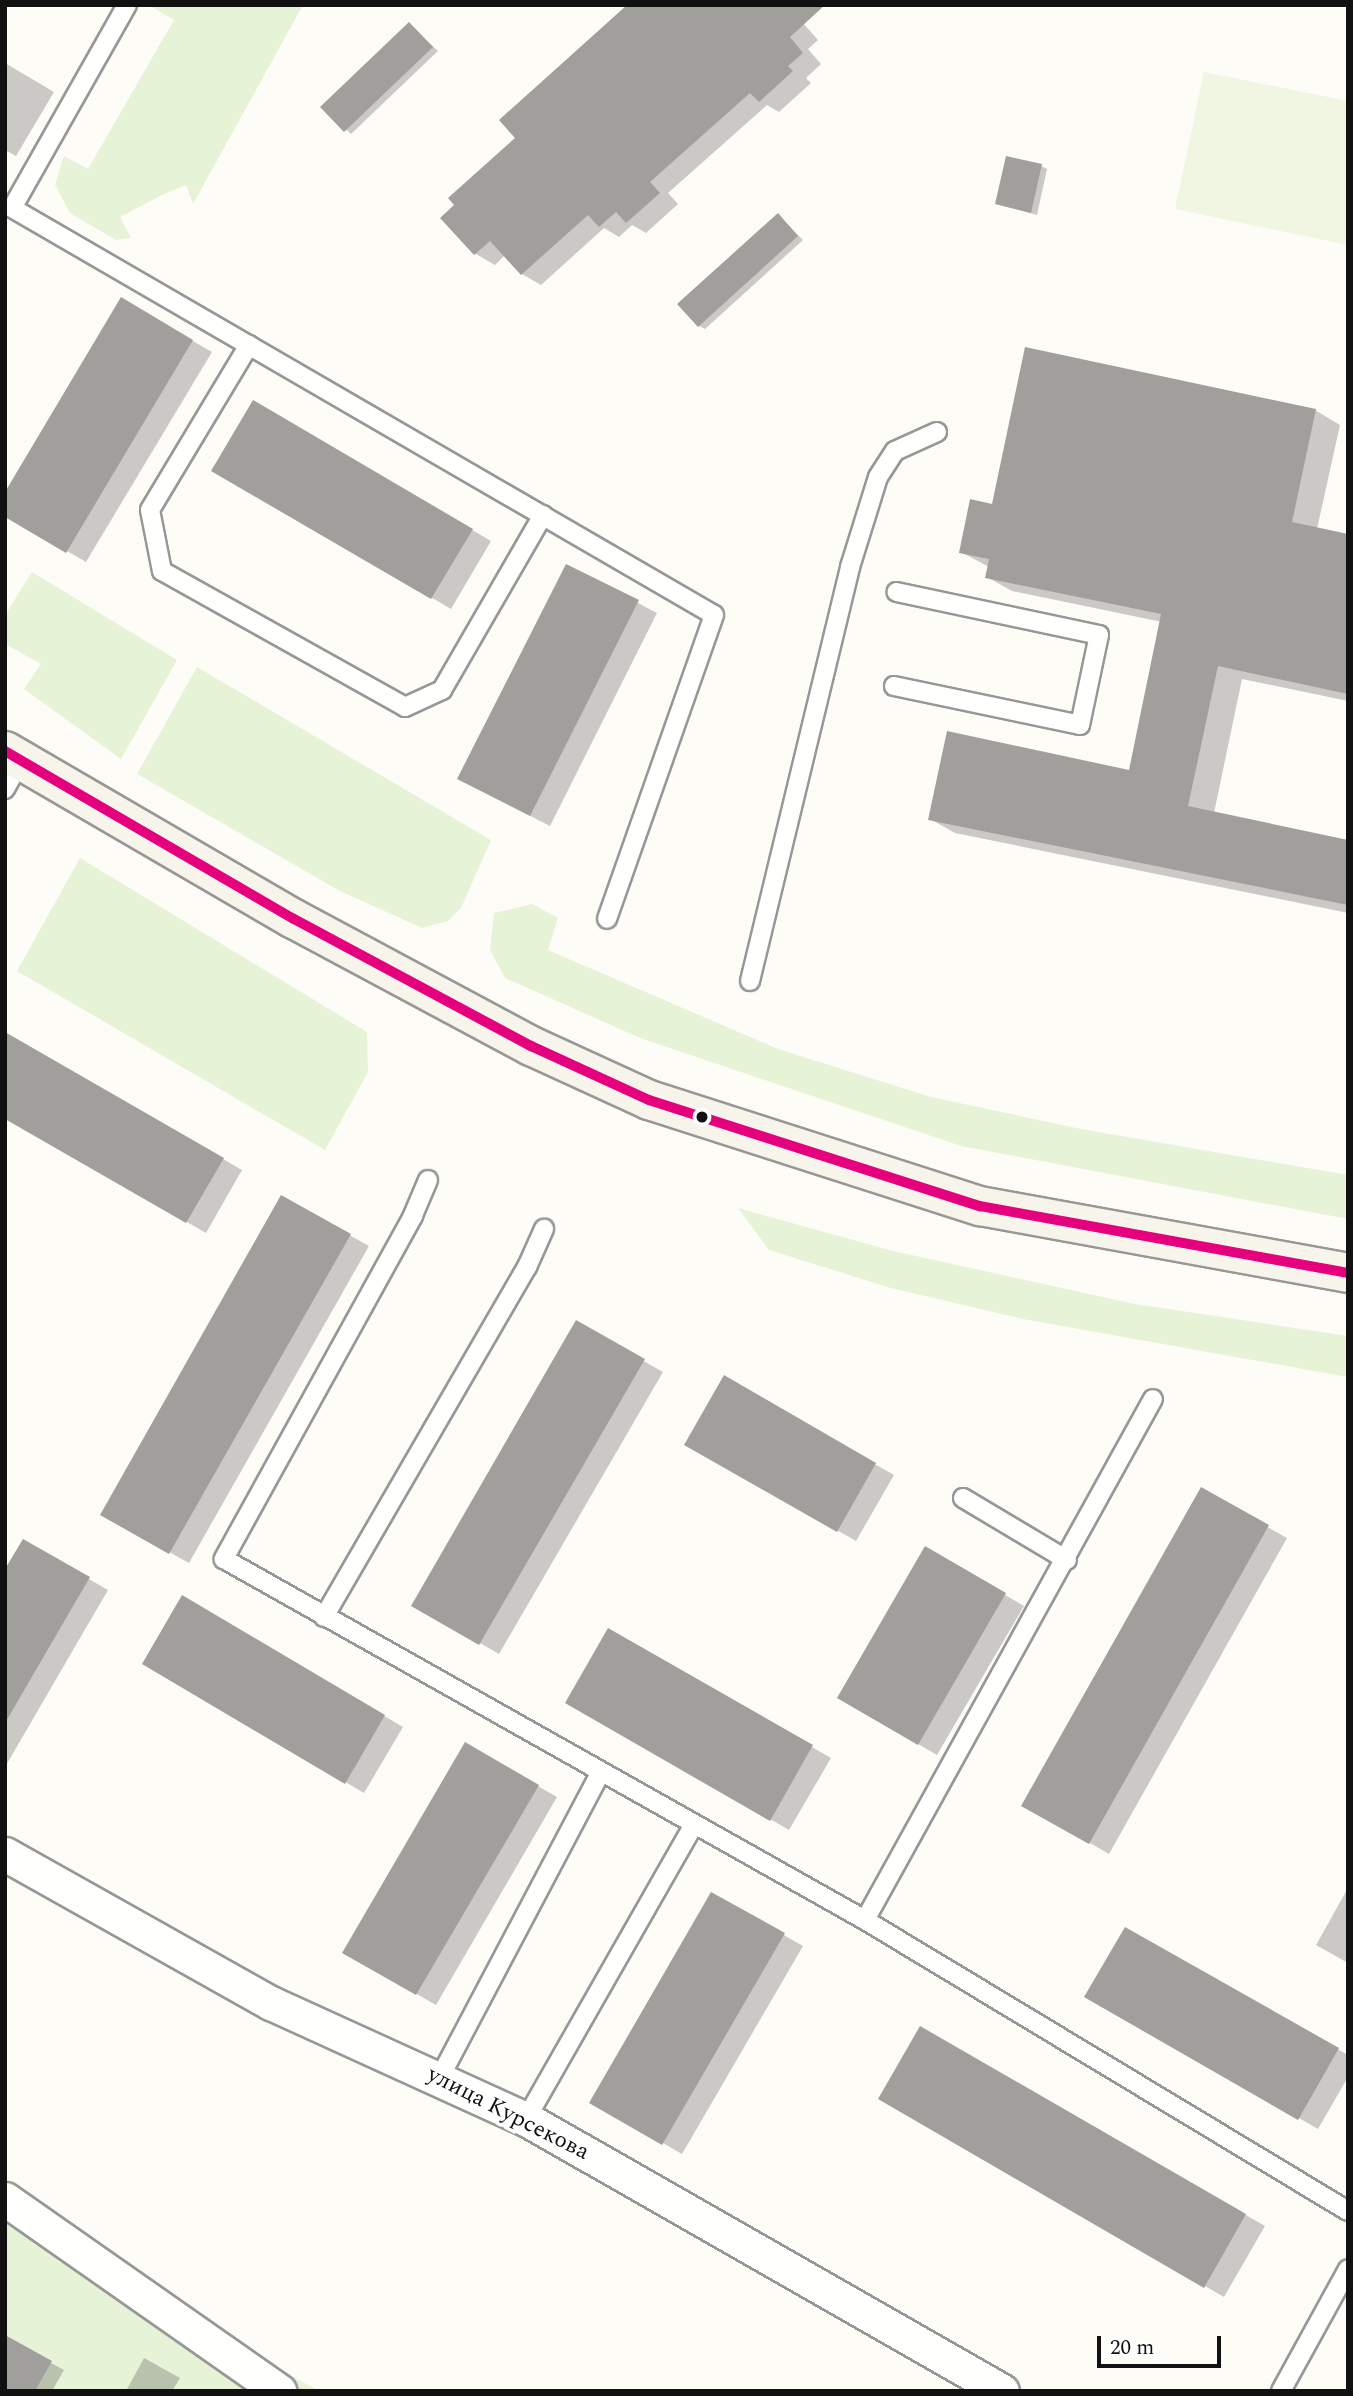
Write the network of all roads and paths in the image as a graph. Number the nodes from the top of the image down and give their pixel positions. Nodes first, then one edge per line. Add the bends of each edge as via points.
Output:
1 (127, 5) edge
2 (8, 210) edge
3 (250, 345) junction
4 (937, 432) dead end
5 (543, 515) junction
6 (897, 592) dead end
7 (894, 686) dead end
8 (11, 766) edge
9 (607, 919) dead end
10 (750, 981) dead end
11 (428, 1180) dead end
12 (544, 1229) dead end
13 (1348, 1273) edge
14 (1153, 1399) dead end
15 (963, 1498) dead end
16 (1067, 1560) junction
17 (324, 1617) junction
18 (600, 1774) junction
19 (694, 1824) junction
20 (5, 1854) edge
21 (865, 1920) junction
22 (439, 2078) junction
23 (526, 2119) junction
24 (5, 2199) edge
25 (1348, 2211) edge
26 (1348, 2269) edge
27 (279, 2391) edge
28 (1002, 2391) edge
29 (1282, 2391) edge

1 - 2 lane
2 - 3 lane
3 - 5 lane
3 - 5 lane via 150,510 162,571 405,707 442,690
4 - 10 lane via 895,451 877,477 850,567
5 - 9 lane via 715,615
6 - 7 lane via 1099,635 1080,725
8 - 13 street via 531,1046 649,1100 979,1206
11 - 17 lane via 413,1216 224,1559
12 - 17 lane via 527,1267
14 - 16 lane
15 - 16 lane
16 - 21 lane
17 - 18 lane
18 - 19 lane
18 - 22 lane
19 - 21 lane
19 - 23 lane
20 - 22 street, улица Курсекова via 271,2003
21 - 25 lane
22 - 23 street, улица Курсекова
23 - 28 street, улица Курсекова
24 - 27 street
26 - 29 lane

